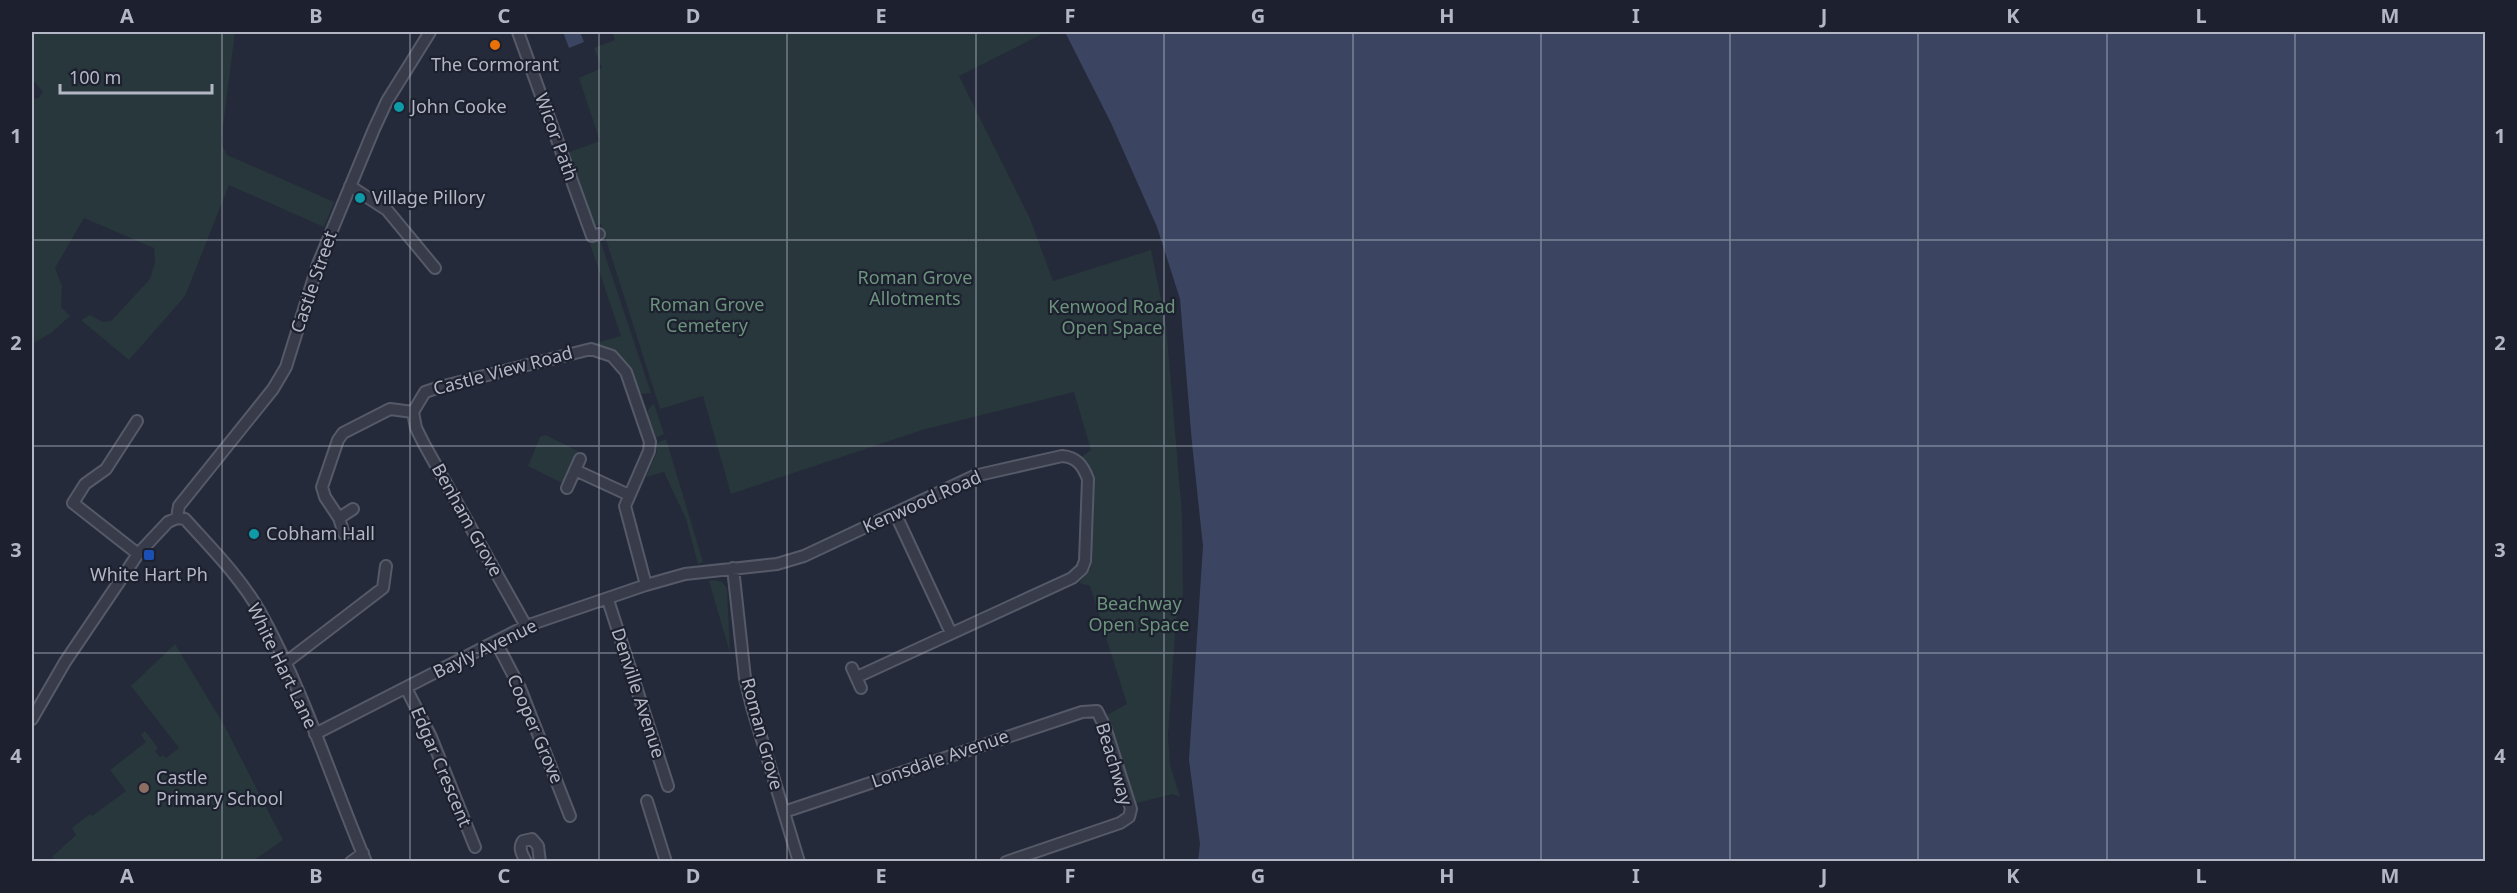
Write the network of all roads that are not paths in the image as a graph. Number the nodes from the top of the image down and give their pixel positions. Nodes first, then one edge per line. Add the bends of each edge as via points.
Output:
1 (430, 32) edge
2 (518, 32) edge
3 (350, 186) junction
4 (599, 234) dead end
5 (435, 268) dead end
6 (413, 412) junction
7 (137, 421) dead end
8 (567, 488) dead end
9 (629, 495) junction
10 (353, 509) dead end
11 (895, 513) junction
12 (177, 518) junction
13 (339, 518) junction
14 (344, 534) dead end
15 (138, 554) junction
16 (386, 566) dead end
17 (733, 568) junction
18 (646, 585) junction
19 (608, 600) junction
20 (526, 626) junction
21 (951, 633) junction
22 (496, 642) junction
23 (285, 663) junction
24 (857, 678) dead end
25 (406, 688) junction
26 (1097, 711) joint
27 (32, 719) edge
28 (315, 734) junction
29 (668, 786) dead end
30 (647, 801) dead end
31 (784, 812) junction
32 (570, 816) dead end
33 (475, 847) dead end
34 (365, 857) edge
35 (351, 861) edge
36 (526, 861) edge
37 (540, 861) edge
38 (666, 861) edge
39 (799, 861) edge
40 (1006, 861) edge

1 - 3 street, Castle Street via 387,101
2 - 4 street, Wicor Path via 592,236
3 - 5 street via 392,216
3 - 12 street, Castle Street via 318,264 286,368 179,506
6 - 9 street, Castle View Road via 425,392 440,387 591,349 612,356 626,372 650,442
6 - 13 street, Castle View Road via 390,409 338,440 322,487
6 - 20 street, Benham Grove via 424,444
7 - 15 street via 106,468 85,484 73,503
8 - 9 street via 578,465
9 - 18 street, Castle View Road via 625,512
10 - 13 street
11 - 17 street, Kenwood Road via 804,556 777,564
11 - 21 street
11 - 21 street, Kenwood Road via 974,476 1062,456 1070,457 1088,479 1082,569 1072,578
12 - 15 street via 168,522
12 - 23 street, White Hart Lane via 185,519 243,588
13 - 14 street
15 - 27 street via 64,662
16 - 23 street via 383,588
17 - 18 street, Bayly Avenue via 685,574
17 - 31 street, Roman Grove via 745,678
18 - 19 street, Bayly Avenue
19 - 20 street, Bayly Avenue
19 - 29 street, Denville Avenue
20 - 22 street, Bayly Avenue
21 - 24 street, Kenwood Road
22 - 25 street, Bayly Avenue
22 - 32 street, Cooper Grove via 520,688
23 - 28 street, White Hart Lane
25 - 28 street, Bayly Avenue
25 - 33 street, Edgar Crescent via 431,736
26 - 31 street, Lonsdale Avenue via 1082,712
26 - 40 street, Beachway via 1131,809 1129,818
28 - 34 street, White Hart Lane
30 - 38 street
31 - 39 street, Roman Grove
34 - 35 street
36 - 37 street via 520,845 532,839 538,846

